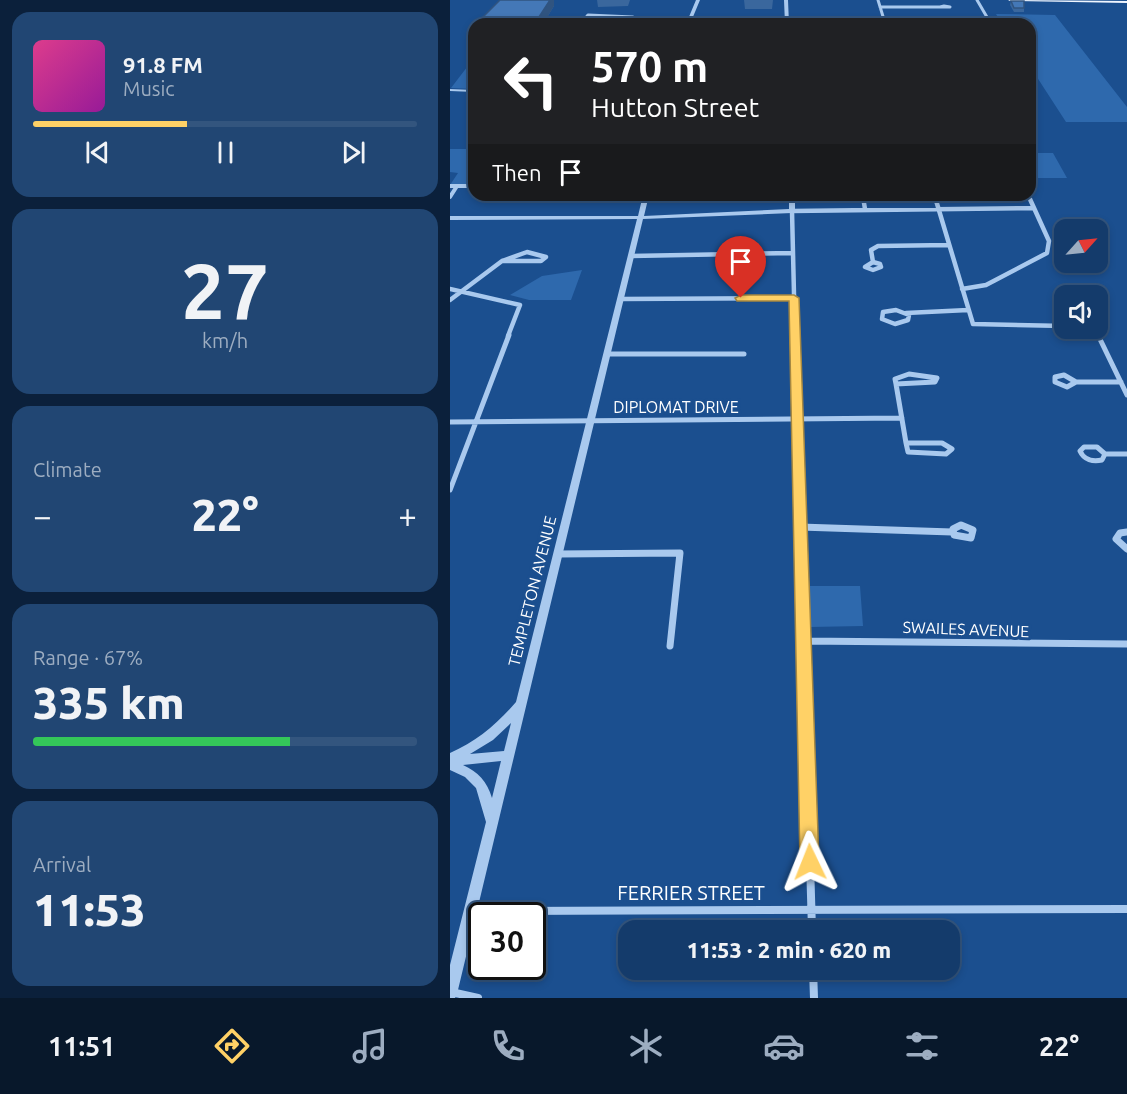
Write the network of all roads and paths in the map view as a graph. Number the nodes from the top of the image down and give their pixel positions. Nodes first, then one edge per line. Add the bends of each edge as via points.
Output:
1 (698, 0) edge
2 (786, 0) edge
3 (878, 0) edge
4 (977, 0) edge
5 (1010, 0) edge
6 (691, 1) edge
7 (1127, 2) edge
8 (880, 7) junction
9 (940, 7) dead end
10 (690, 15) junction
11 (586, 18) edge
12 (633, 18) edge
13 (689, 18) edge
14 (787, 18) edge
15 (884, 18) edge
16 (988, 18) edge
17 (450, 90) edge
18 (468, 91) edge
19 (450, 186) edge
20 (457, 186) junction
21 (468, 186) edge
22 (450, 197) edge
23 (644, 201) edge
24 (792, 201) edge
25 (864, 201) edge
26 (936, 201) edge
27 (1031, 201) edge
28 (1034, 208) junction
29 (865, 209) junction
30 (938, 209) junction
31 (792, 211) junction
32 (450, 218) edge
33 (640, 218) junction
34 (949, 245) junction
35 (793, 253) junction
36 (631, 256) junction
37 (501, 261) junction
38 (873, 262) dead end
39 (450, 289) edge
40 (962, 289) junction
41 (461, 292) junction
42 (794, 298) junction
43 (621, 299) junction
44 (450, 300) edge
45 (968, 310) junction
46 (906, 314) junction
47 (1054, 326) edge
48 (1100, 339) edge
49 (607, 354) junction
50 (744, 354) dead end
51 (1076, 382) dead end
52 (1121, 382) junction
53 (896, 384) junction
54 (1127, 395) edge
55 (902, 418) junction
56 (477, 420) junction
57 (798, 420) junction
58 (591, 421) junction
59 (450, 422) edge
60 (906, 443) junction
61 (1106, 454) dead end
62 (1127, 454) edge
63 (450, 490) edge
64 (800, 527) junction
65 (952, 532) dead end
66 (1127, 532) edge
67 (1127, 549) edge
68 (558, 554) junction
69 (804, 641) junction
70 (1127, 644) edge
71 (670, 646) dead end
72 (521, 703) junction
73 (508, 755) junction
74 (450, 761) edge
75 (492, 824) junction
76 (472, 902) edge
77 (1127, 909) edge
78 (811, 910) junction
79 (546, 911) edge
80 (468, 919) edge
81 (812, 920) edge
82 (813, 980) edge
83 (450, 993) edge
84 (478, 998) edge
85 (814, 998) edge

1 - 10 street
2 - 14 street
3 - 8 street
4 - 16 street
5 - 7 main road
6 - 10 street
8 - 9 street
8 - 15 street
10 - 13 street
11 - 12 street via 627,15
17 - 18 street
19 - 20 street
20 - 21 street
20 - 22 street
23 - 33 street, TEMPLETON AVENUE
24 - 31 street
25 - 29 street
26 - 30 street
27 - 28 street
28 - 30 street
28 - 40 street via 1050,245 1047,253 986,285
29 - 30 street
29 - 31 street
30 - 34 street
31 - 33 street
31 - 35 street
32 - 33 street
33 - 36 street, TEMPLETON AVENUE
34 - 38 street via 878,246 871,250
34 - 40 street
35 - 36 street
35 - 42 street
36 - 43 street, TEMPLETON AVENUE
37 - 37 street via 520,253 546,256 542,261
37 - 41 street
39 - 41 street
40 - 45 street
41 - 44 street
41 - 56 street via 520,305
42 - 43 street
42 - 57 street
43 - 49 street, TEMPLETON AVENUE
45 - 46 street
45 - 47 street via 971,322 977,325
46 - 46 street via 891,310 880,317 902,324 909,318
48 - 52 street
49 - 50 street
49 - 58 street, TEMPLETON AVENUE
51 - 52 street
52 - 54 street
53 - 53 street via 927,384 937,378 926,374 900,375
53 - 55 street
55 - 57 street, DIPLOMAT DRIVE
55 - 60 street
56 - 58 street, DIPLOMAT DRIVE
56 - 59 street, DIPLOMAT DRIVE
56 - 63 street
57 - 58 street, DIPLOMAT DRIVE
57 - 64 street
58 - 68 street, TEMPLETON AVENUE
60 - 60 street via 908,452 916,454 946,454 952,449 942,443
61 - 62 street
64 - 65 street
64 - 69 street
66 - 67 street via 1116,539
68 - 71 street via 680,553
68 - 72 street, TEMPLETON AVENUE
69 - 70 street, SWAILES AVENUE
69 - 78 street
72 - 73 street, TEMPLETON AVENUE
72 - 74 street via 490,738
73 - 74 street
73 - 75 street, TEMPLETON AVENUE
74 - 75 street via 476,777 485,794
75 - 76 street, TEMPLETON AVENUE
77 - 78 street, FERRIER STREET
78 - 79 street, FERRIER STREET
78 - 81 street
80 - 83 street, TEMPLETON AVENUE
82 - 85 street
83 - 84 street

